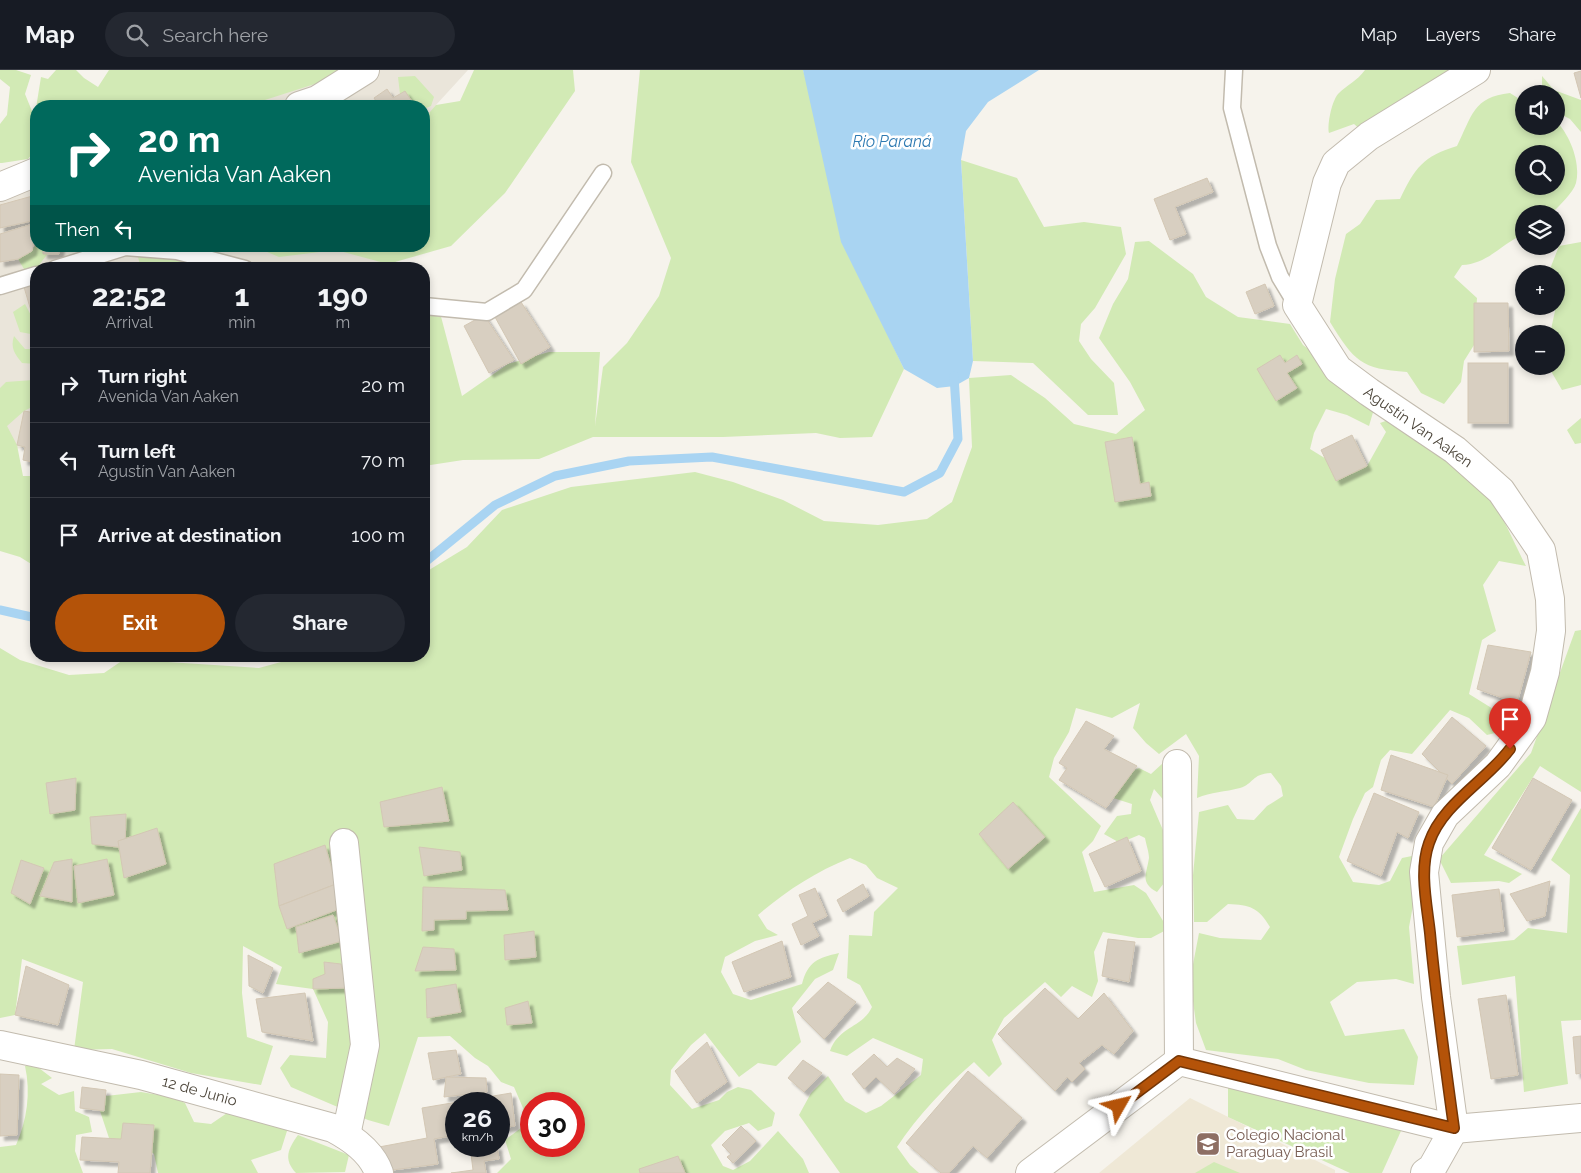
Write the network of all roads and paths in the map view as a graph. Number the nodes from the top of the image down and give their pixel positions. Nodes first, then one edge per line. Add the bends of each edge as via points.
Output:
1 (365, 70) edge
2 (1234, 70) edge
3 (1476, 70) edge
4 (316, 100) edge
5 (603, 173) dead end
6 (30, 174) edge
7 (0, 187) edge
8 (109, 252) edge
9 (181, 252) edge
10 (77, 262) edge
11 (219, 262) edge
12 (30, 277) edge
13 (0, 286) edge
14 (1297, 305) junction
15 (430, 307) edge
16 (1177, 764) dead end
17 (344, 843) dead end
18 (0, 1045) edge
19 (1179, 1061) junction
20 (1581, 1118) edge
21 (1454, 1128) junction
22 (346, 1135) junction
23 (379, 1173) edge
24 (1030, 1173) edge
25 (1425, 1173) edge

1 - 4 street
2 - 14 lane via 1232,108 1268,246 1280,278
3 - 14 street via 1369,136 1336,163 1327,183
5 - 15 lane via 524,290 488,312
6 - 7 street
8 - 10 lane
9 - 11 lane
12 - 13 lane
14 - 21 street, Agustín Van Aaken via 1338,369 1455,450 1501,490 1541,550 1550,599 1551,631 1545,672 1532,718 1498,765 1445,815 1429,843 1424,872 1436,998
16 - 19 street
17 - 22 street via 365,1045
18 - 22 street, 12 de Junio via 150,1078 333,1128
19 - 21 street
19 - 24 street
20 - 21 street
21 - 25 street via 1432,1168
22 - 23 street, 12 de Junio via 375,1160

